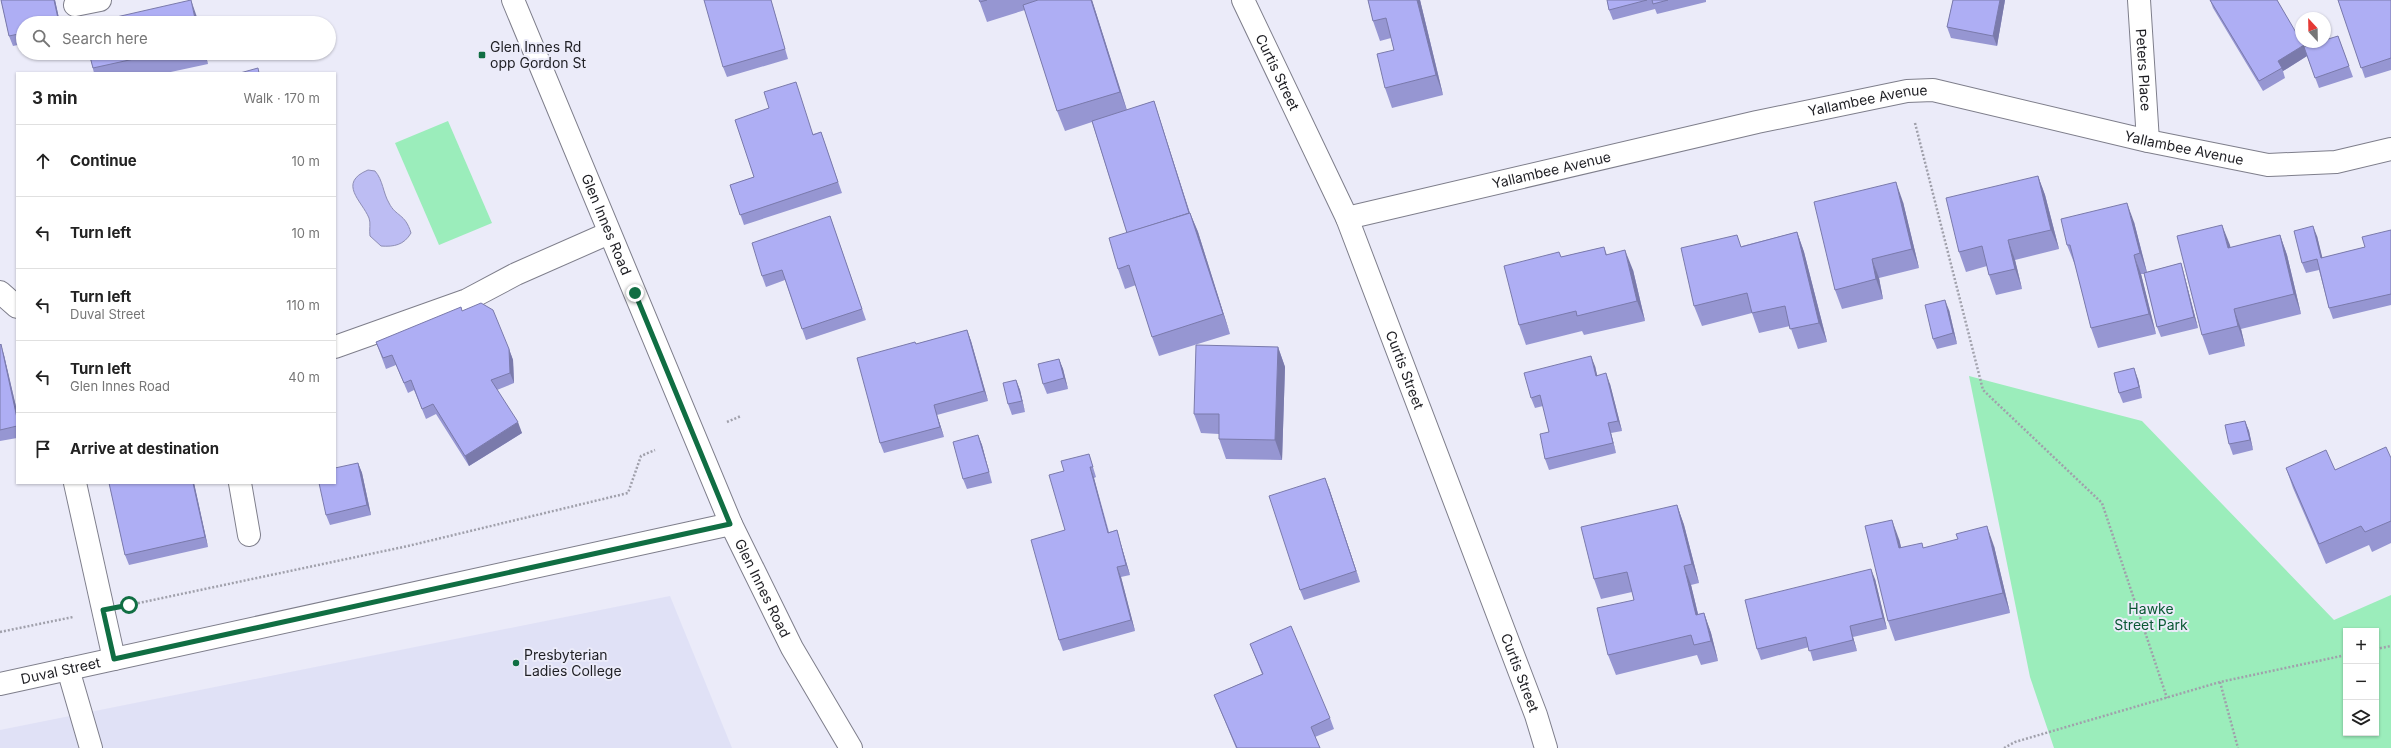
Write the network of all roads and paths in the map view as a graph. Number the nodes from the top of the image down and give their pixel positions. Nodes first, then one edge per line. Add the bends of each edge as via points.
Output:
1 (100, 0) edge
2 (513, 0) edge
3 (1243, 0) edge
4 (2139, 0) edge
5 (75, 5) dead end
6 (1915, 121) dead end
7 (2148, 141) junction
8 (2391, 149) edge
9 (1347, 218) junction
10 (609, 233) junction
11 (0, 292) edge
12 (16, 306) edge
13 (336, 347) edge
14 (741, 416) dead end
15 (727, 422) dead end
16 (655, 450) dead end
17 (75, 484) edge
18 (240, 484) edge
19 (730, 524) junction
20 (249, 535) dead end
21 (103, 610) junction
22 (0, 632) edge
23 (2391, 646) edge
24 (2379, 648) edge
25 (2343, 656) edge
26 (114, 659) junction
27 (68, 670) junction
28 (2220, 682) junction
29 (0, 684) edge
30 (2167, 698) junction
31 (91, 748) edge
32 (850, 748) edge
33 (1546, 748) edge
34 (2004, 748) edge
35 (2238, 748) edge

1 - 5 street
2 - 10 street, Glen Innes Road
3 - 9 street, Curtis Street
4 - 7 street, Peters Place
6 - 30 path via 1983,390 2102,503
7 - 8 street, Yallambee Avenue via 2268,165 2336,162
7 - 9 street, Yallambee Avenue via 1933,90 1907,91 1757,122
9 - 33 street, Curtis Street via 1536,715
10 - 13 street via 516,274 467,300
10 - 19 street, Glen Innes Road
11 - 12 street
14 - 15 path
16 - 21 path via 641,456 628,493 408,546
17 - 21 street
18 - 20 street
19 - 26 street, Duval Street
19 - 32 street, Glen Innes Road via 792,648
21 - 22 path
21 - 26 street
23 - 24 path
25 - 28 path
26 - 27 street, Duval Street
27 - 29 street, Duval Street
27 - 31 street
28 - 30 path
28 - 35 path
30 - 34 path via 2015,742

